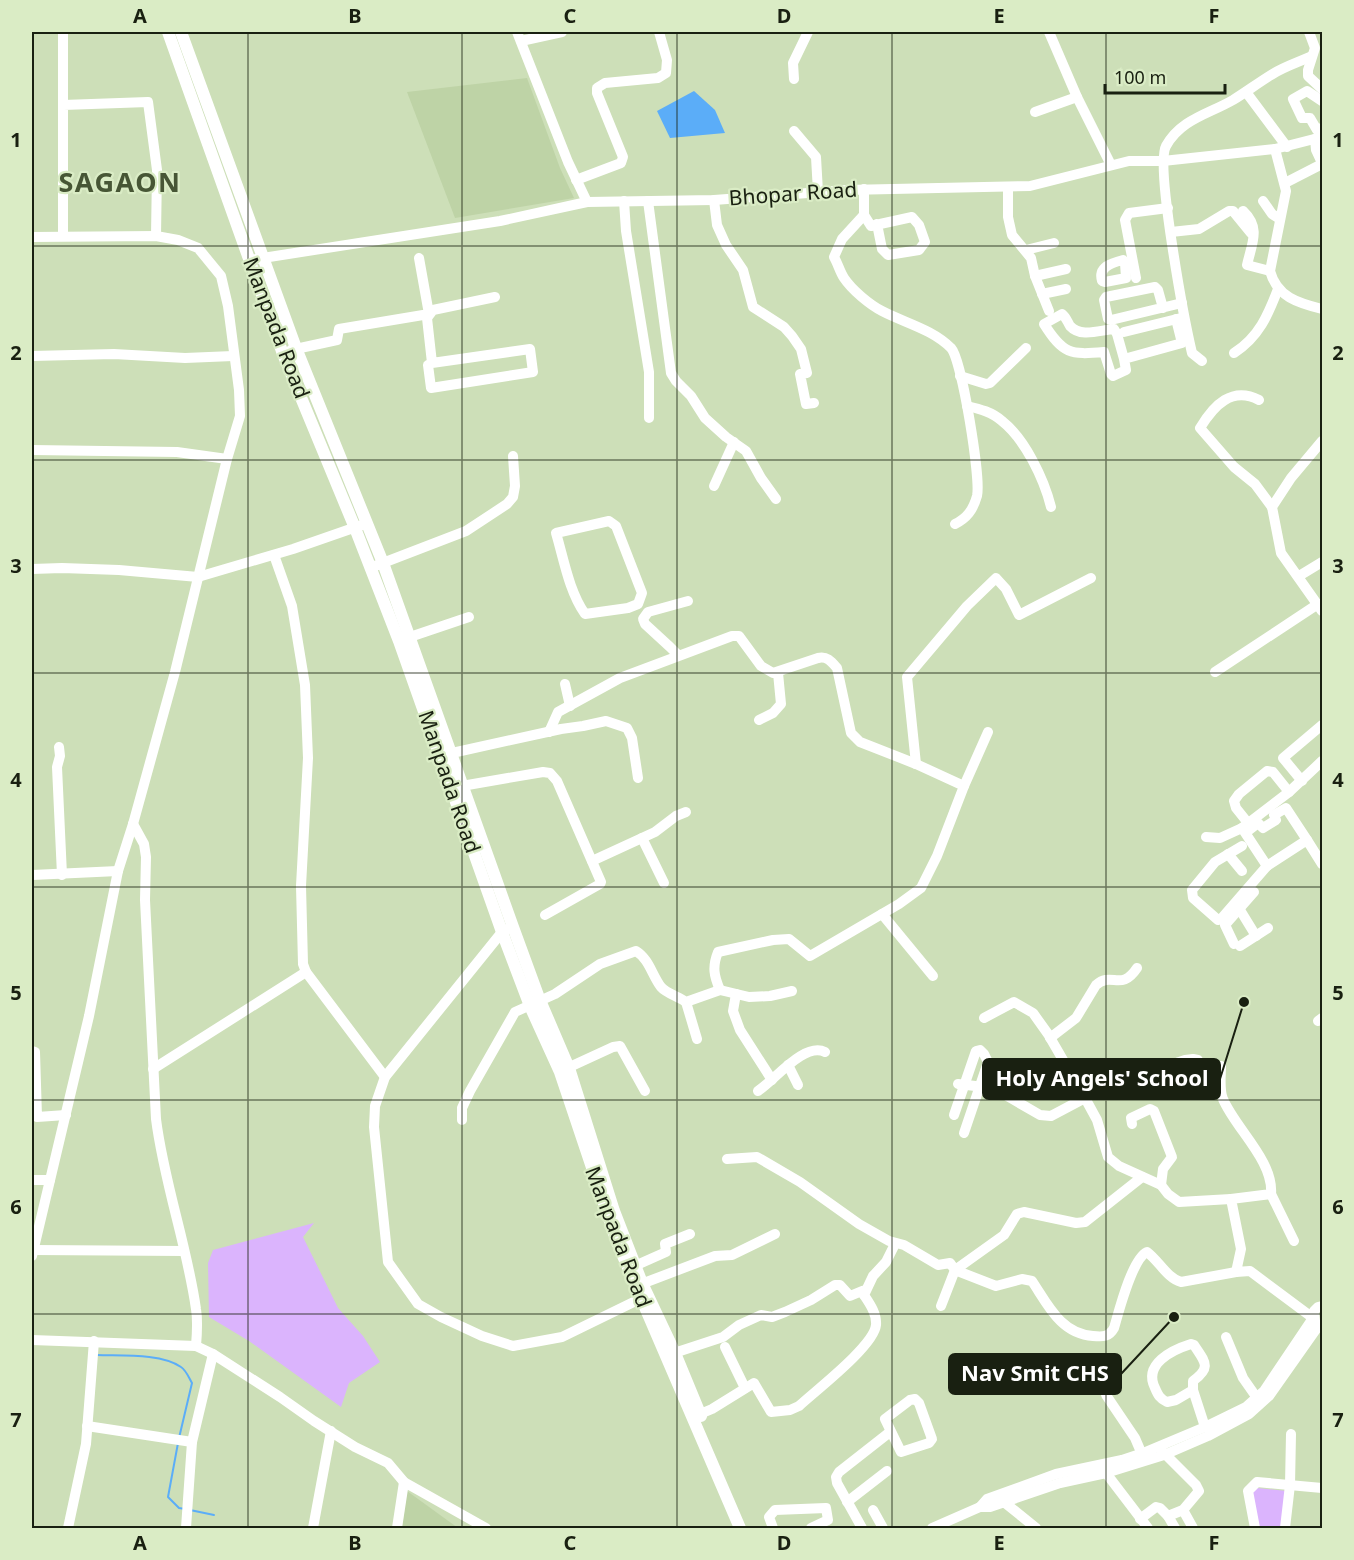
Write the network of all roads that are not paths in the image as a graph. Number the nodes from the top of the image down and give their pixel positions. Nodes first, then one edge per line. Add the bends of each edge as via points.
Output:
1 (63, 32) edge
2 (168, 32) edge
3 (182, 32) edge
4 (562, 32) edge
5 (660, 32) edge
6 (808, 32) edge
7 (1049, 32) edge
8 (1309, 32) edge
9 (519, 36) edge
10 (1323, 38) edge
11 (1314, 52) junction
12 (794, 79) dead end
13 (1323, 89) edge
14 (1246, 93) junction
15 (1077, 97) junction
16 (1323, 101) edge
17 (63, 105) junction
18 (1035, 112) dead end
19 (1323, 128) edge
20 (794, 131) dead end
21 (1319, 138) edge
22 (1287, 147) junction
23 (1275, 149) junction
24 (1163, 161) junction
25 (1323, 164) edge
26 (1111, 165) junction
27 (576, 180) junction
28 (1285, 183) junction
29 (1008, 188) junction
30 (864, 189) junction
31 (818, 192) junction
32 (714, 200) junction
33 (624, 201) junction
34 (648, 201) junction
35 (587, 202) junction
36 (1168, 208) junction
37 (1243, 211) dead end
38 (864, 215) junction
39 (1280, 219) junction
40 (1251, 220) junction
41 (877, 224) junction
42 (1171, 232) junction
43 (1251, 233) dead end
44 (63, 236) junction
45 (156, 236) junction
46 (32, 237) edge
47 (1054, 243) dead end
48 (1026, 250) junction
49 (263, 258) junction
50 (419, 258) dead end
51 (250, 260) junction
52 (1066, 269) dead end
53 (1132, 271) dead end
54 (1270, 271) junction
55 (1035, 276) junction
56 (1066, 288) dead end
57 (1278, 289) junction
58 (1042, 294) junction
59 (495, 297) dead end
60 (1182, 303) junction
61 (1163, 308) junction
62 (1323, 309) edge
63 (1049, 311) dead end
64 (429, 314) junction
65 (1180, 318) junction
66 (1124, 332) dead end
67 (296, 348) junction
68 (1026, 348) dead end
69 (283, 352) junction
70 (1234, 353) dead end
71 (32, 356) edge
72 (233, 356) junction
73 (1124, 359) junction
74 (1202, 361) dead end
75 (432, 363) junction
76 (960, 376) junction
77 (1259, 400) dead end
78 (814, 403) dead end
79 (967, 406) junction
80 (649, 418) dead end
81 (1323, 441) edge
82 (734, 442) junction
83 (32, 450) edge
84 (513, 456) dead end
85 (227, 459) junction
86 (714, 486) dead end
87 (776, 499) dead end
88 (1051, 507) dead end
89 (1272, 507) junction
90 (368, 522) junction
91 (955, 524) dead end
92 (355, 528) junction
93 (274, 555) junction
94 (1323, 562) edge
95 (383, 563) junction
96 (32, 568) edge
97 (371, 568) junction
98 (568, 576) joint
99 (1299, 576) junction
100 (198, 577) junction
101 (1091, 578) dead end
102 (688, 601) dead end
103 (1320, 608) edge
104 (469, 617) dead end
105 (405, 639) junction
106 (678, 655) junction
107 (1215, 672) dead end
108 (778, 673) junction
109 (565, 684) dead end
110 (570, 706) junction
111 (759, 720) dead end
112 (1323, 724) edge
113 (549, 732) junction
114 (988, 732) dead end
115 (58, 747) dead end
116 (445, 754) junction
117 (1323, 761) edge
118 (916, 764) junction
119 (638, 778) dead end
120 (1302, 781) junction
121 (964, 786) junction
122 (456, 787) junction
123 (1289, 792) junction
124 (686, 812) dead end
125 (133, 824) junction
126 (1245, 826) junction
127 (1206, 837) dead end
128 (642, 838) junction
129 (1307, 840) junction
130 (1242, 846) dead end
131 (1228, 855) junction
132 (592, 861) junction
133 (1323, 864) edge
134 (1269, 865) junction
135 (118, 871) junction
136 (1242, 871) dead end
137 (32, 875) edge
138 (62, 875) junction
139 (664, 884) dead end
140 (1254, 892) dead end
141 (1237, 906) junction
142 (882, 914) junction
143 (545, 915) dead end
144 (1268, 928) dead end
145 (507, 929) junction
146 (1256, 936) junction
147 (1137, 968) dead end
148 (306, 972) junction
149 (933, 976) dead end
150 (720, 990) junction
151 (792, 991) dead end
152 (736, 994) junction
153 (686, 1002) junction
154 (536, 1004) junction
155 (984, 1018) dead end
156 (1050, 1038) junction
157 (697, 1039) dead end
158 (32, 1051) edge
159 (825, 1052) dead end
160 (1198, 1060) dead end
161 (788, 1065) junction
162 (1221, 1066) dead end
163 (153, 1069) junction
164 (565, 1070) junction
165 (385, 1077) junction
166 (772, 1080) junction
167 (961, 1084) junction
168 (798, 1085) dead end
169 (980, 1086) junction
170 (758, 1090) dead end
171 (645, 1091) dead end
172 (1085, 1098) junction
173 (66, 1115) junction
174 (954, 1115) dead end
175 (34, 1117) edge
176 (462, 1120) dead end
177 (1132, 1124) dead end
178 (964, 1133) dead end
179 (727, 1159) dead end
180 (1143, 1177) junction
181 (32, 1180) edge
182 (50, 1180) junction
183 (1161, 1185) junction
184 (1271, 1194) junction
185 (1231, 1199) junction
186 (690, 1234) dead end
187 (775, 1234) dead end
188 (1294, 1240) dead end
189 (895, 1244) junction
190 (184, 1251) junction
191 (32, 1253) edge
192 (631, 1267) junction
193 (955, 1270) junction
194 (1236, 1272) junction
195 (638, 1285) junction
196 (864, 1295) junction
197 (644, 1297) junction
198 (1322, 1305) edge
199 (941, 1306) dead end
200 (1318, 1322) edge
201 (1226, 1337) dead end
202 (32, 1340) edge
203 (94, 1341) junction
204 (196, 1346) junction
205 (725, 1347) dead end
206 (213, 1354) junction
207 (671, 1354) junction
208 (746, 1388) junction
209 (1109, 1390) dead end
210 (1194, 1390) junction
211 (1257, 1398) junction
212 (696, 1416) junction
213 (87, 1426) junction
214 (1205, 1427) junction
215 (331, 1431) junction
216 (890, 1432) junction
217 (1291, 1434) dead end
218 (192, 1442) junction
219 (881, 1448) dead end
220 (1162, 1451) junction
221 (1144, 1457) junction
222 (718, 1467) junction
223 (1105, 1468) junction
224 (887, 1471) dead end
225 (404, 1482) junction
226 (837, 1483) junction
227 (1290, 1485) junction
228 (1323, 1488) edge
229 (847, 1502) junction
230 (1004, 1502) junction
231 (980, 1507) junction
232 (873, 1510) dead end
233 (1183, 1510) junction
234 (1168, 1516) junction
235 (1140, 1519) junction
236 (68, 1528) edge
237 (186, 1528) edge
238 (313, 1528) edge
239 (397, 1528) edge
240 (486, 1528) edge
241 (740, 1528) edge
242 (747, 1528) edge
243 (772, 1528) edge
244 (811, 1528) edge
245 (862, 1528) edge
246 (883, 1528) edge
247 (937, 1528) edge
248 (1036, 1528) edge
249 (1148, 1528) edge
250 (1175, 1528) edge
251 (1193, 1528) edge
252 (1255, 1528) edge
253 (1285, 1528) edge

1 - 17 street
2 - 51 main road, Manpada Road
3 - 49 main road, Manpada Road
4 - 9 street
5 - 27 street via 666,73 658,78 605,83 597,88 621,163
6 - 12 street via 792,63
7 - 15 street
8 - 11 street
9 - 27 street
10 - 11 street
11 - 13 street via 1308,76
11 - 14 street
14 - 22 street
14 - 24 street via 1179,129 1165,147
15 - 18 street
15 - 26 street
16 - 19 street via 1307,91 1293,99 1302,117 1310,118 1317,130
17 - 44 street
17 - 45 street via 148,102 157,170
20 - 31 street via 816,157
21 - 22 street, Bhopar Road
21 - 25 street via 1317,150
22 - 23 street, Bhopar Road
23 - 24 street, Bhopar Road
23 - 28 street
24 - 26 street, Bhopar Road
24 - 36 street
25 - 28 street
26 - 29 street, Bhopar Road via 1043,184
27 - 35 street
28 - 39 street
29 - 30 street, Bhopar Road
29 - 48 street via 1009,227
30 - 31 street, Bhopar Road
30 - 38 street
31 - 32 street, Bhopar Road
32 - 34 street, Bhopar Road
32 - 78 street via 717,225 742,270 753,306 784,327 801,349 807,373 800,374 806,404
33 - 34 street, Bhopar Road
33 - 35 street, Bhopar Road
33 - 80 street via 649,372
34 - 82 street via 671,374 705,418
35 - 49 street, Bhopar Road via 501,221
36 - 42 street
36 - 53 street via 1126,215
37 - 40 street
38 - 41 street via 868,224
38 - 76 street via 842,239 834,257 845,279 880,310 930,333 952,350
39 - 40 street via 1265,205
39 - 54 street
40 - 54 street via 1255,229 1246,265
41 - 41 street via 912,217 925,242 919,250 888,255 882,249
42 - 43 street via 1199,229 1233,211
42 - 60 street
44 - 45 street
44 - 46 street
45 - 72 street via 198,248 221,276
47 - 48 street
48 - 55 street
49 - 51 street, Bhopar Road
49 - 67 main road, Manpada Road
50 - 64 street
51 - 69 main road, Manpada Road
52 - 55 street
54 - 57 street
55 - 58 street
56 - 58 street
57 - 62 street via 1290,300
57 - 70 street via 1254,337
58 - 63 street
59 - 64 street
60 - 61 street
60 - 65 street
61 - 61 street via 1109,320 1104,300 1155,287
64 - 67 street via 339,329 337,340
64 - 75 street
65 - 66 street
65 - 73 street via 1182,343
65 - 74 street via 1192,353
67 - 69 street
67 - 90 main road, Manpada Road
68 - 76 street via 990,383
69 - 92 main road, Manpada Road
71 - 72 street
72 - 85 street via 240,416
73 - 73 street via 1114,329 1083,332 1070,325 1062,314 1044,324 1067,351 1104,352 1111,376 1126,370
75 - 75 street via 428,365 431,388 533,372 530,349
76 - 79 street
77 - 89 street via 1247,394 1232,396 1217,405 1200,428
79 - 88 street via 987,412 1015,434 1041,475
79 - 91 street via 977,495 971,512
81 - 89 street
82 - 86 street
82 - 87 street via 746,451
83 - 85 street via 177,452
84 - 95 street via 515,486 507,504 466,531
85 - 100 street
89 - 99 street via 1281,553
90 - 92 street
90 - 95 main road, Manpada Road
92 - 93 street
92 - 97 main road, Manpada Road
93 - 100 street
93 - 148 street via 292,606 305,685 308,758 301,886
94 - 99 street
95 - 97 street
95 - 105 main road, Manpada Road
96 - 100 street
97 - 105 main road, Manpada Road
98 - 98 street via 556,533 609,521 616,526 642,593 638,604 628,608 585,614
99 - 103 street
100 - 125 street
101 - 118 street via 1019,615 996,578 967,606 907,677
102 - 106 street via 648,612 643,619
103 - 107 street
104 - 105 street
105 - 116 main road, Manpada Road
106 - 108 street via 739,636 761,666
106 - 110 street via 620,678
108 - 111 street via 781,704
108 - 118 street via 818,658 831,661 837,668 855,738
109 - 110 street
110 - 113 street via 558,712
112 - 120 street via 1283,758
113 - 116 street
113 - 119 street via 606,721 627,728
114 - 121 street
115 - 138 street
116 - 122 main road, Manpada Road
117 - 120 street
118 - 121 street
120 - 123 street
121 - 142 street via 921,888
122 - 132 street via 550,773
122 - 145 main road, Manpada Road
123 - 126 street
123 - 126 street via 1273,772 1267,771 1234,801
124 - 128 street
125 - 135 street
125 - 163 street via 146,857
126 - 127 street via 1220,837
126 - 134 street
128 - 132 street
128 - 139 street
129 - 133 street
129 - 134 street
129 - 134 street via 1286,808 1274,814 1276,820 1263,828 1256,824 1249,832
130 - 131 street
131 - 136 street
131 - 141 street via 1215,862 1191,893 1219,920
132 - 143 street via 600,884
134 - 141 street
135 - 138 street
135 - 173 street
137 - 138 street
140 - 141 street
141 - 146 street
141 - 146 street via 1225,927 1237,945
142 - 149 street
142 - 150 street via 810,956 789,939 718,952 714,963
144 - 146 street
145 - 154 main road, Manpada Road
145 - 165 street
147 - 156 street via 1120,981 1101,980 1076,1018
148 - 163 street
148 - 165 street
150 - 152 street
150 - 153 street
151 - 152 street via 770,996
152 - 166 street via 733,1011 740,1030
153 - 154 street via 663,989 644,955 636,951 600,964
153 - 157 street
154 - 164 main road, Manpada Road
154 - 176 street via 515,1012 470,1091 462,1108
155 - 156 street via 1014,1002 1033,1012
156 - 172 street
158 - 175 street via 37,1067
159 - 161 street via 816,1049
160 - 172 street via 1185,1060
161 - 166 street
161 - 168 street
162 - 184 street via 1222,1098 1266,1169
163 - 190 street via 160,1154
164 - 171 street via 620,1046
164 - 192 main road, Manpada Road
165 - 197 street via 375,1106 374,1127 388,1262 418,1304 513,1347 562,1337
166 - 170 street
167 - 169 street
167 - 169 street via 978,1049 988,1062
167 - 174 street
169 - 172 street via 1002,1093 1040,1115 1051,1116
169 - 178 street
172 - 180 street via 1097,1120 1107,1157
173 - 175 street
173 - 182 street
177 - 183 street via 1131,1118 1150,1109 1154,1111 1172,1157 1163,1168
179 - 189 street via 757,1157
180 - 183 street
180 - 193 street via 1084,1222 1017,1214 1004,1235
181 - 182 street
182 - 191 street
183 - 185 street via 1179,1202
184 - 185 street
184 - 188 street
185 - 194 street via 1241,1249
186 - 192 street via 665,1244 666,1252
187 - 195 street via 732,1255 716,1256
189 - 193 street via 904,1245 938,1265 950,1263
189 - 196 street
190 - 191 street
190 - 204 street via 196,1310
192 - 195 main road, Manpada Road
193 - 194 street via 996,1286 1022,1279 1032,1281 1061,1323 1086,1336 1103,1337 1114,1328 1144,1252 1181,1282
193 - 199 street
194 - 200 street via 1250,1271
195 - 197 main road, Manpada Road
196 - 207 street via 862,1291 850,1296 835,1285 785,1312 772,1317 761,1315 723,1337
196 - 208 street via 874,1312 873,1334 856,1355 798,1406 771,1412 756,1384
197 - 207 main road, Manpada Road
198 - 200 street via 1315,1309
200 - 211 street
200 - 220 street via 1262,1404 1234,1422
201 - 211 street via 1243,1378
202 - 203 street
203 - 204 street
203 - 213 street
204 - 206 street
205 - 208 street
206 - 215 street
206 - 218 street
207 - 212 main road, Manpada Road
208 - 212 street
209 - 221 street via 1106,1395
210 - 210 street via 1167,1402 1151,1380 1161,1360 1191,1344 1206,1368 1193,1381
210 - 214 street
211 - 214 street
212 - 222 main road, Manpada Road
213 - 218 street
213 - 236 street
214 - 220 street
215 - 225 street via 388,1463
215 - 238 street
216 - 216 street via 886,1417 915,1399 932,1439 900,1452
216 - 226 street via 839,1472
217 - 227 street
218 - 237 street
219 - 226 street
220 - 221 street
220 - 233 street via 1198,1488
221 - 223 street
222 - 241 main road, Manpada Road
222 - 242 main road, Manpada Road
223 - 230 street
223 - 231 street via 1056,1474 987,1499
223 - 235 street
224 - 229 street
225 - 239 street
225 - 240 street
226 - 229 street
227 - 228 street
227 - 252 street via 1257,1482 1248,1491
227 - 253 street
229 - 245 street
230 - 231 street
230 - 248 street
231 - 247 street
232 - 246 street
233 - 234 street
233 - 251 street
234 - 235 street via 1156,1507
234 - 250 street
235 - 249 street
243 - 244 street via 769,1517 775,1510 826,1508 828,1520

